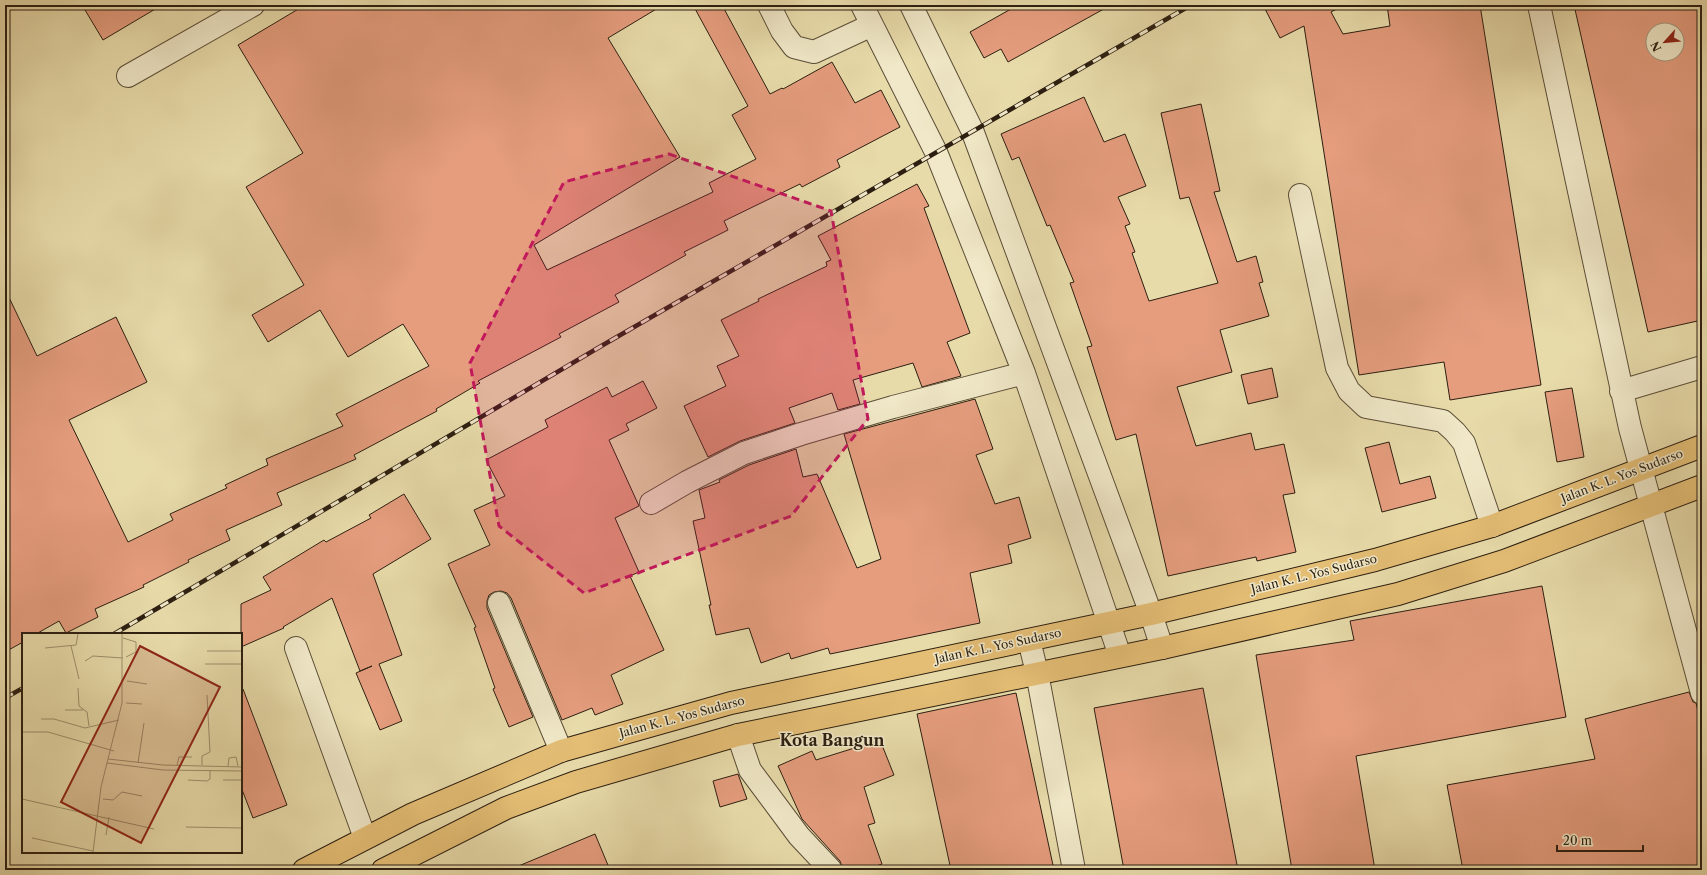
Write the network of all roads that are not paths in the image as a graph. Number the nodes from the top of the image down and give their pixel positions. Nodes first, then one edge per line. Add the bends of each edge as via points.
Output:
1 (253, 5) edge
2 (768, 5) edge
3 (862, 5) edge
4 (911, 5) edge
5 (1538, 5) edge
6 (872, 25) junction
7 (128, 76) dead end
8 (1300, 195) dead end
9 (1702, 367) edge
10 (1024, 373) junction
11 (1621, 391) junction
12 (1702, 446) edge
13 (1640, 470) junction
14 (1702, 486) edge
15 (651, 503) dead end
16 (1650, 506) junction
17 (1492, 526) junction
18 (499, 603) dead end
19 (1151, 614) junction
20 (1109, 623) junction
21 (1029, 640) junction
22 (296, 648) dead end
23 (1162, 648) junction
24 (1120, 656) junction
25 (1037, 672) junction
26 (1702, 693) edge
27 (738, 735) junction
28 (561, 750) junction
29 (365, 838) junction
30 (304, 870) edge
31 (383, 870) edge
32 (831, 870) edge
33 (1074, 870) edge

1 - 7 street
2 - 6 street via 782,31 794,46 814,52
3 - 6 street
4 - 19 street via 972,130
5 - 11 street
6 - 10 street via 936,152
8 - 17 street via 1337,368 1349,391 1366,407 1443,421 1455,432 1464,443
9 - 11 street
10 - 15 street via 893,407 744,453
10 - 20 street
11 - 13 street
12 - 13 highway, Jalan K. L. Yos Sudarso
13 - 16 street
13 - 17 highway, Jalan K. L. Yos Sudarso
14 - 16 highway
16 - 23 highway via 1504,561 1398,594
16 - 26 street
17 - 19 highway, Jalan K. L. Yos Sudarso via 1375,560
18 - 28 street
19 - 20 highway, Jalan K. L. Yos Sudarso
19 - 23 street
20 - 21 highway, Jalan K. L. Yos Sudarso
20 - 24 street
21 - 25 street
21 - 28 highway, Jalan K. L. Yos Sudarso via 731,703
22 - 29 street
23 - 24 highway
24 - 25 highway
25 - 27 highway
25 - 33 street
27 - 31 highway via 569,784 506,808
27 - 32 street via 750,770 799,836
28 - 29 highway, Jalan K. L. Yos Sudarso via 420,811
29 - 30 highway, Jalan K. L. Yos Sudarso

